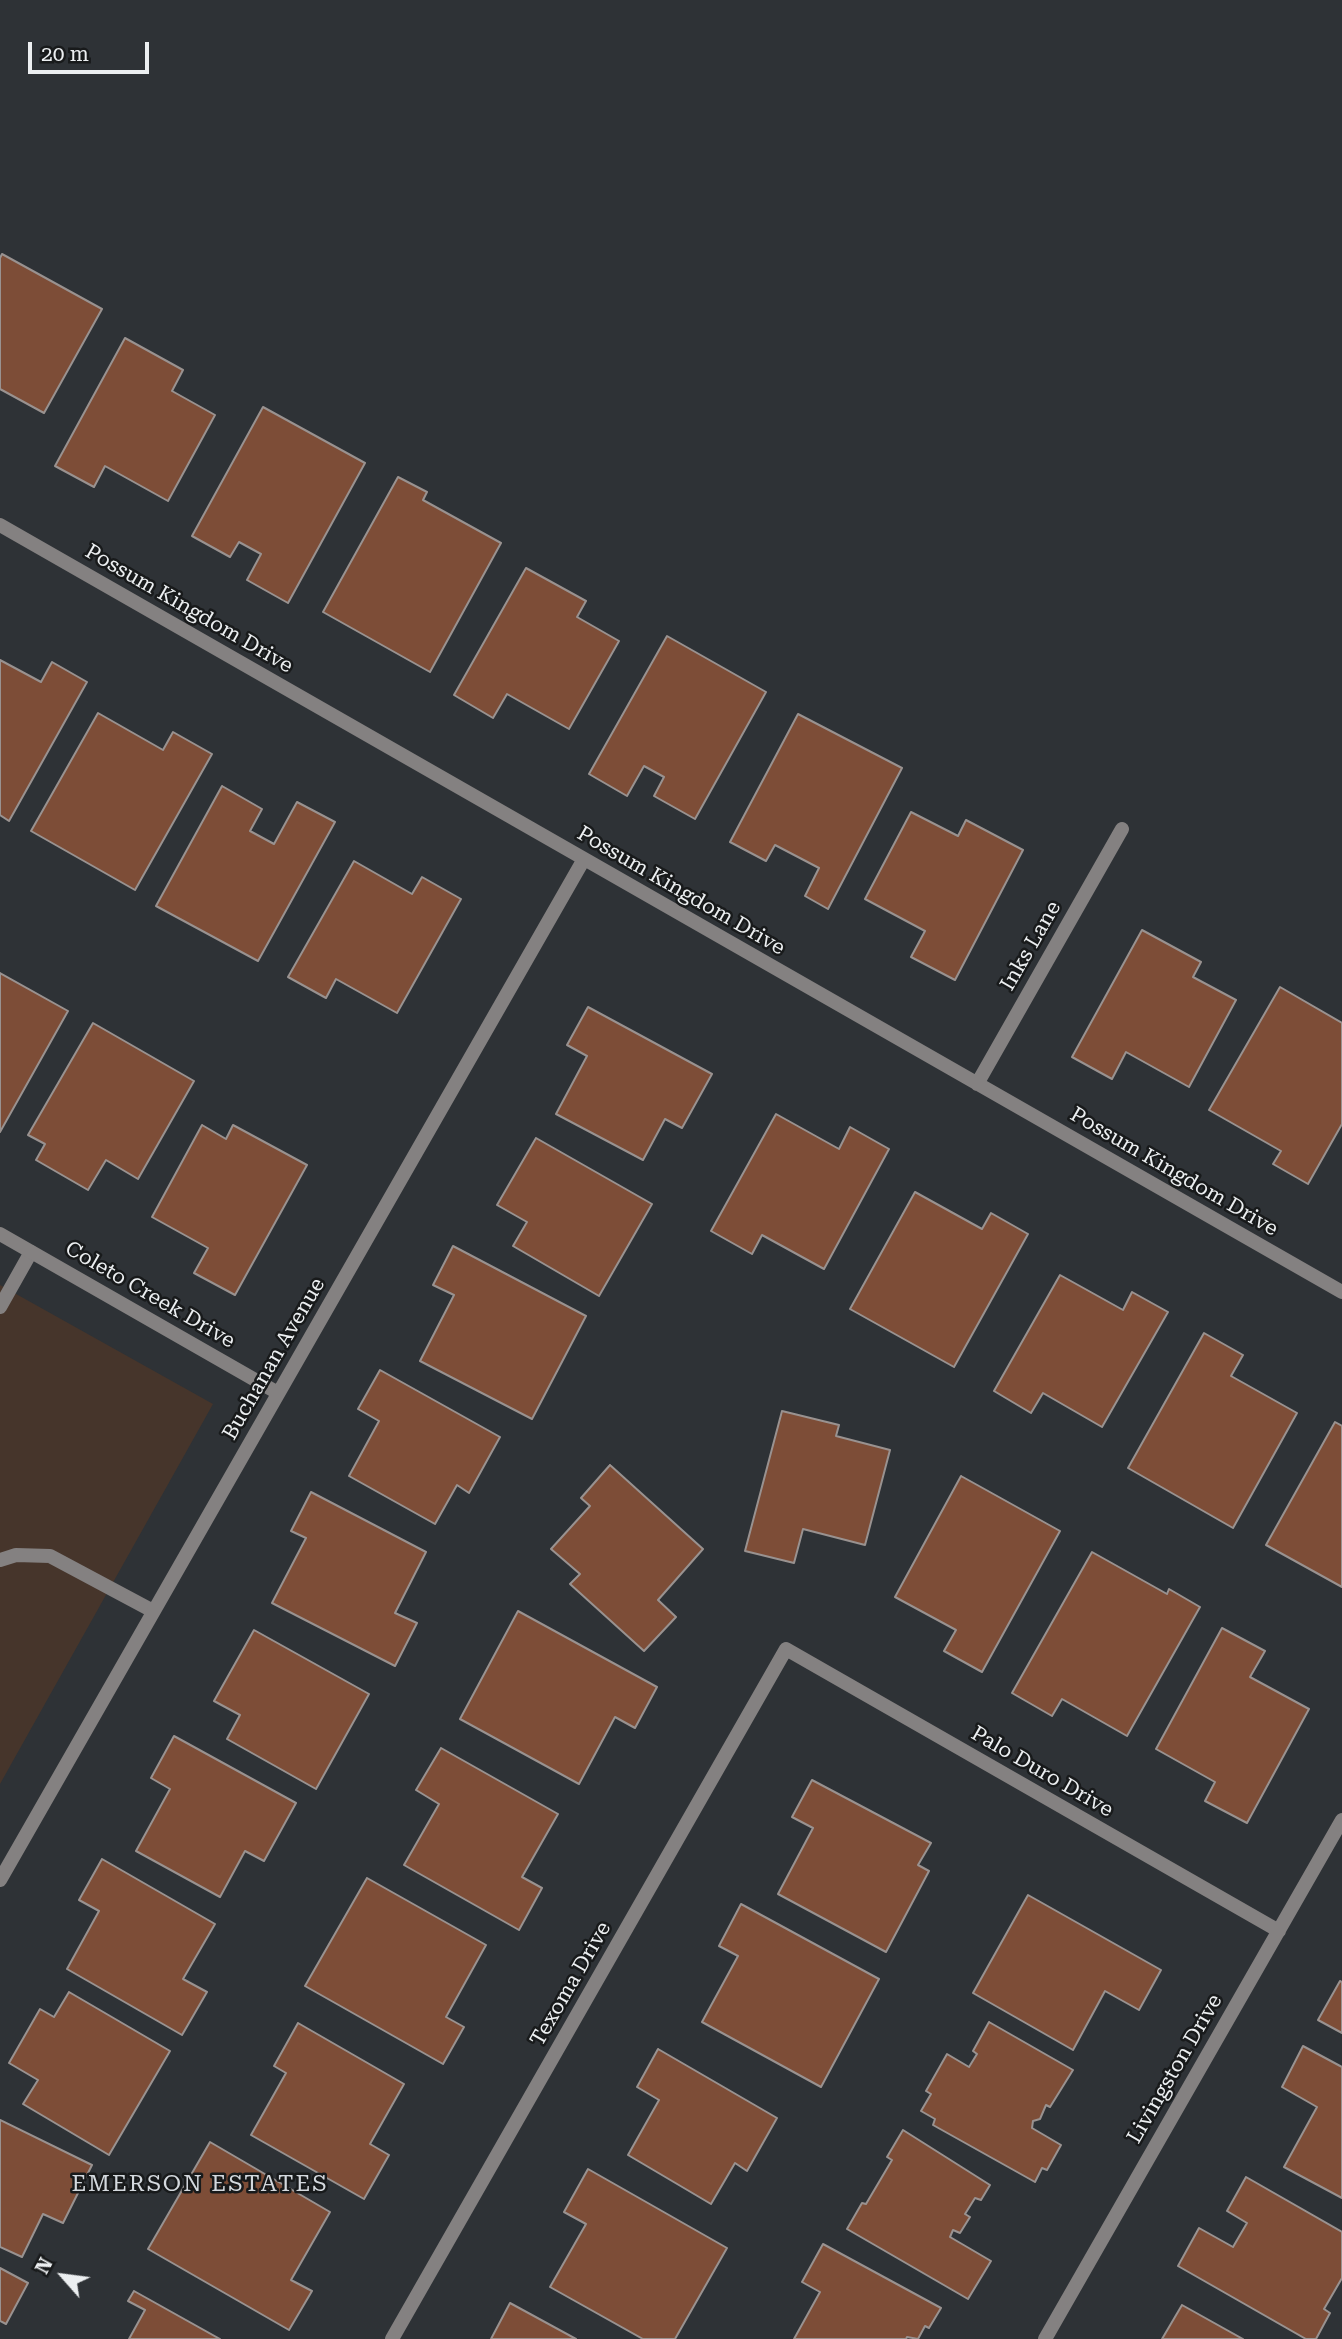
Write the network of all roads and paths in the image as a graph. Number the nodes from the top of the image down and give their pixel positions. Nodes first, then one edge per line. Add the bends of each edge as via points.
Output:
1 (0, 526) edge
2 (1122, 829) dead end
3 (583, 859) junction
4 (977, 1084) junction
5 (0, 1234) edge
6 (31, 1252) junction
7 (1342, 1292) edge
8 (0, 1307) edge
9 (278, 1393) junction
10 (0, 1559) edge
11 (153, 1611) junction
12 (786, 1649) joint
13 (1342, 1820) edge
14 (0, 1880) edge
15 (1279, 1931) junction
16 (392, 2339) edge
17 (1045, 2339) edge

1 - 3 street, Possum Kingdom Drive
2 - 4 street, Inks Lane
3 - 4 street, Possum Kingdom Drive
3 - 9 street, Buchanan Avenue
4 - 7 street, Possum Kingdom Drive
5 - 6 street, Coleto Creek Drive
6 - 8 street
6 - 9 street, Coleto Creek Drive
9 - 11 street, Buchanan Avenue
10 - 11 street via 50,1556
11 - 14 street, Buchanan Avenue
12 - 15 street, Palo Duro Drive
12 - 16 street, Texoma Drive
13 - 15 street, Livingston Drive
15 - 17 street, Livingston Drive

